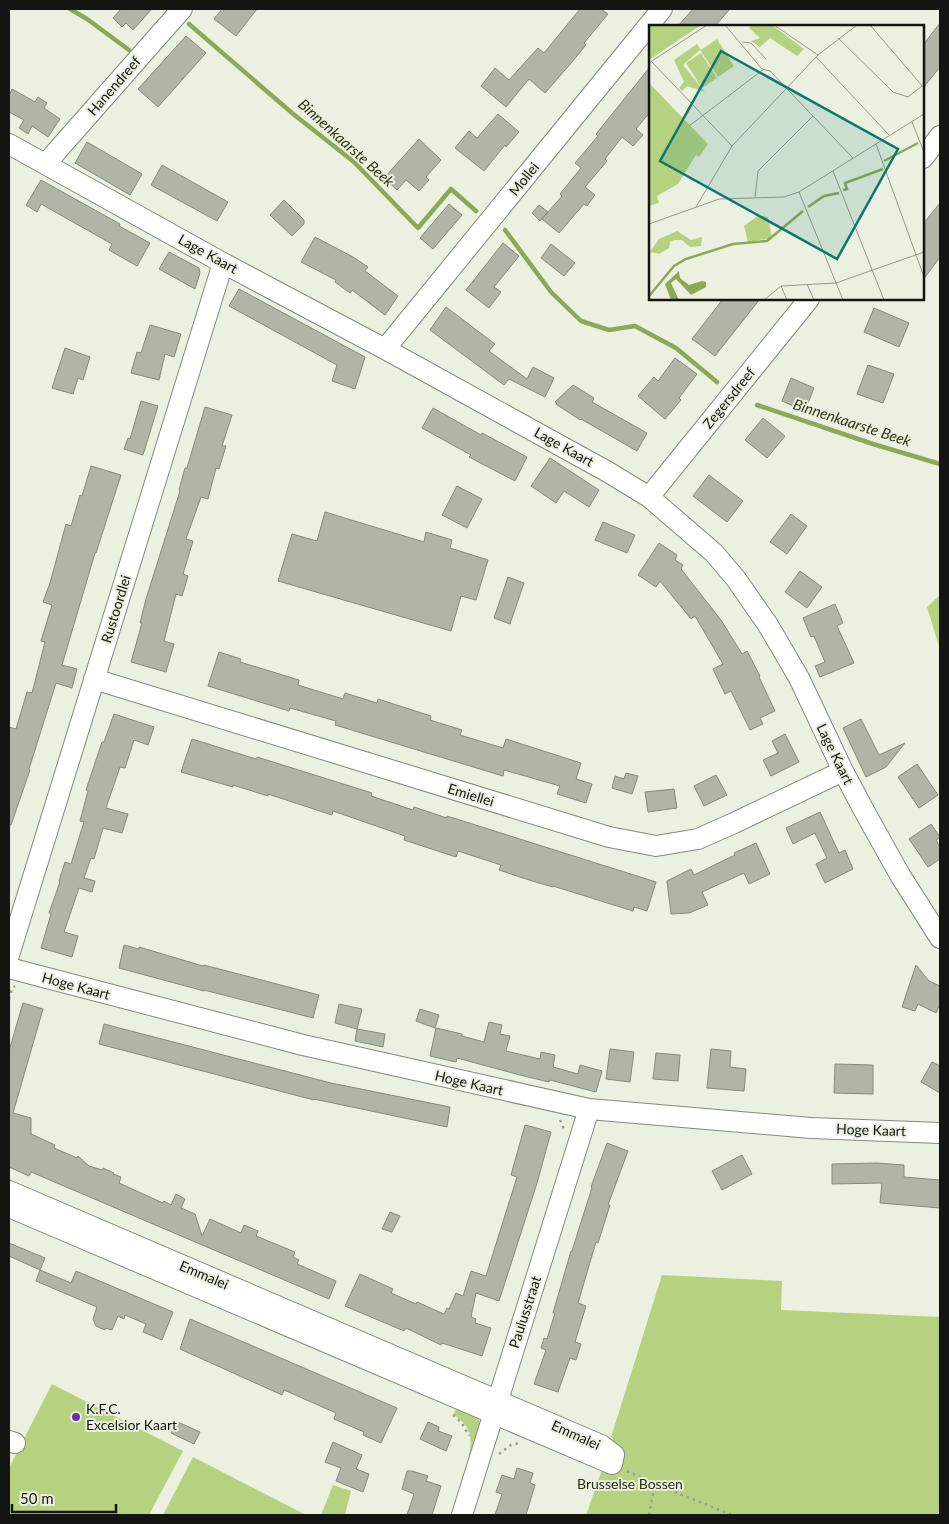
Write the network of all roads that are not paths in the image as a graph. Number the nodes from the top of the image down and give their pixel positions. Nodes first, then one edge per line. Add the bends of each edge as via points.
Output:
1 (182, 9) edge
2 (662, 9) edge
3 (649, 25) edge
4 (649, 25) edge
5 (940, 136) edge
6 (9, 144) edge
7 (924, 157) edge
8 (46, 164) junction
9 (223, 263) junction
10 (808, 300) edge
11 (386, 349) junction
12 (649, 497) junction
13 (94, 679) junction
14 (843, 771) junction
15 (940, 938) edge
16 (9, 955) edge
17 (9, 968) edge
18 (589, 1109) junction
19 (940, 1133) edge
20 (9, 1191) edge
21 (9, 1207) edge
22 (495, 1407) junction
23 (612, 1464) road end
24 (462, 1515) edge

1 - 8 street, Hanendreef
2 - 3 street, Mollei
4 - 11 street, Mollei
5 - 7 street
6 - 8 street, Lage Kaart
8 - 9 street, Lage Kaart
9 - 11 street, Lage Kaart
9 - 13 street, Rustoordlei
10 - 12 street, Zegersdreef
11 - 12 street, Lage Kaart
12 - 14 street, Lage Kaart via 714,553 736,578 799,678
13 - 14 street, Emiellei via 609,837 656,846 698,839
13 - 16 street, Rustoordlei
14 - 15 street, Lage Kaart
17 - 18 street, Hoge Kaart via 303,1045
18 - 19 street, Hoge Kaart via 811,1128
18 - 22 street, Paulusstraat
20 - 22 street, Emmalei
21 - 22 street, Emmalei
22 - 23 street, Emmalei
22 - 24 street, Paulusstraat

